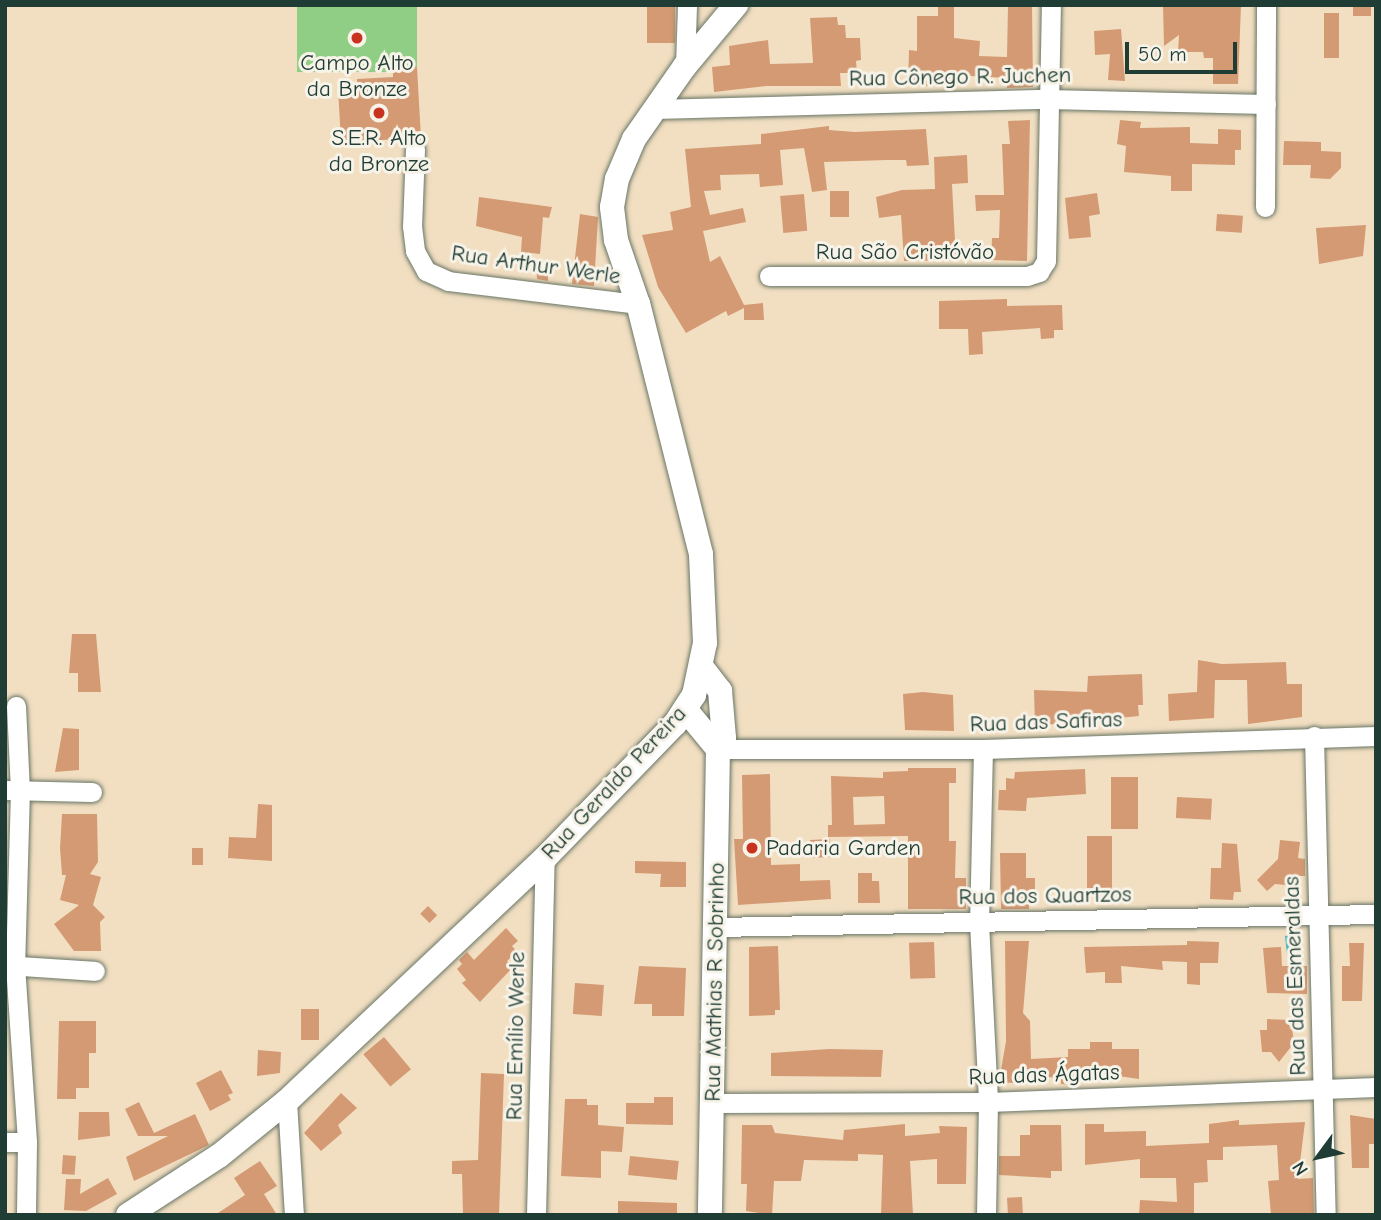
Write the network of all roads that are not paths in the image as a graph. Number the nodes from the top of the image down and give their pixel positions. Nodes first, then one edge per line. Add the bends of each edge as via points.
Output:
1 (687, 5) edge
2 (736, 5) edge
3 (1051, 5) edge
4 (1266, 5) edge
5 (685, 66) junction
6 (1047, 99) junction
7 (1266, 104) junction
8 (654, 109) junction
9 (415, 149) dead end
10 (1265, 207) dead end
11 (769, 276) dead end
12 (638, 304) junction
13 (703, 669) junction
14 (16, 706) dead end
15 (685, 709) junction
16 (1314, 736) junction
17 (1376, 736) edge
18 (718, 749) junction
19 (983, 749) junction
20 (13, 790) edge
21 (92, 792) dead end
22 (545, 858) junction
23 (1317, 914) junction
24 (1376, 914) edge
25 (979, 922) junction
26 (716, 927) junction
27 (10, 965) edge
28 (95, 971) dead end
29 (1376, 1087) edge
30 (1323, 1089) junction
31 (287, 1101) junction
32 (714, 1102) junction
33 (988, 1102) junction
34 (5, 1142) edge
35 (27, 1142) junction
36 (26, 1215) edge
37 (128, 1215) edge
38 (294, 1215) edge
39 (536, 1215) edge
40 (710, 1215) edge
41 (986, 1215) edge
42 (1326, 1215) edge

1 - 5 street
2 - 5 main road, Rua Geraldo Pereira
3 - 6 street
4 - 7 street
5 - 8 main road, Rua Geraldo Pereira
6 - 7 street, Rua Cônego R. Juchen
6 - 8 street, Rua Cônego R. Juchen
6 - 11 street, Rua São Cristóvão via 1046,261 1039,272 1027,276
7 - 10 street
8 - 12 main road, Rua Geraldo Pereira via 630,149 612,207 615,240
9 - 12 street, Rua Arthur Werle via 412,226 415,251 426,271 448,281
12 - 13 main road, Rua Geraldo Pereira via 701,554 706,610
13 - 15 main road, Rua Geraldo Pereira
13 - 18 main road, Rua Mathias R Sobrinho via 720,691 724,738
14 - 20 street
15 - 18 main road via 699,720
15 - 22 main road, Rua Geraldo Pereira
16 - 17 street, Rua das Safiras
16 - 19 street, Rua das Safiras
16 - 23 street, Rua das Esmeraldas
18 - 19 street, Rua das Safiras
18 - 26 main road, Rua Mathias R Sobrinho
19 - 25 street
20 - 21 street
20 - 27 street
22 - 31 main road, Rua Geraldo Pereira
22 - 39 street, Rua Emílio Werle
23 - 24 street, Rua dos Quartzos
23 - 25 street, Rua dos Quartzos
23 - 30 street, Rua das Esmeraldas
25 - 26 street, Rua dos Quartzos
25 - 33 street
26 - 32 main road, Rua Mathias R Sobrinho
27 - 28 street
27 - 35 street
29 - 30 street, Rua das Ágatas
30 - 33 street, Rua das Ágatas
30 - 42 street, Rua das Esmeraldas
31 - 37 main road, Rua Geraldo Pereira via 219,1156
31 - 38 street
32 - 33 street, Rua das Ágatas
32 - 40 main road, Rua Mathias R Sobrinho
33 - 41 street
34 - 35 street
35 - 36 street

